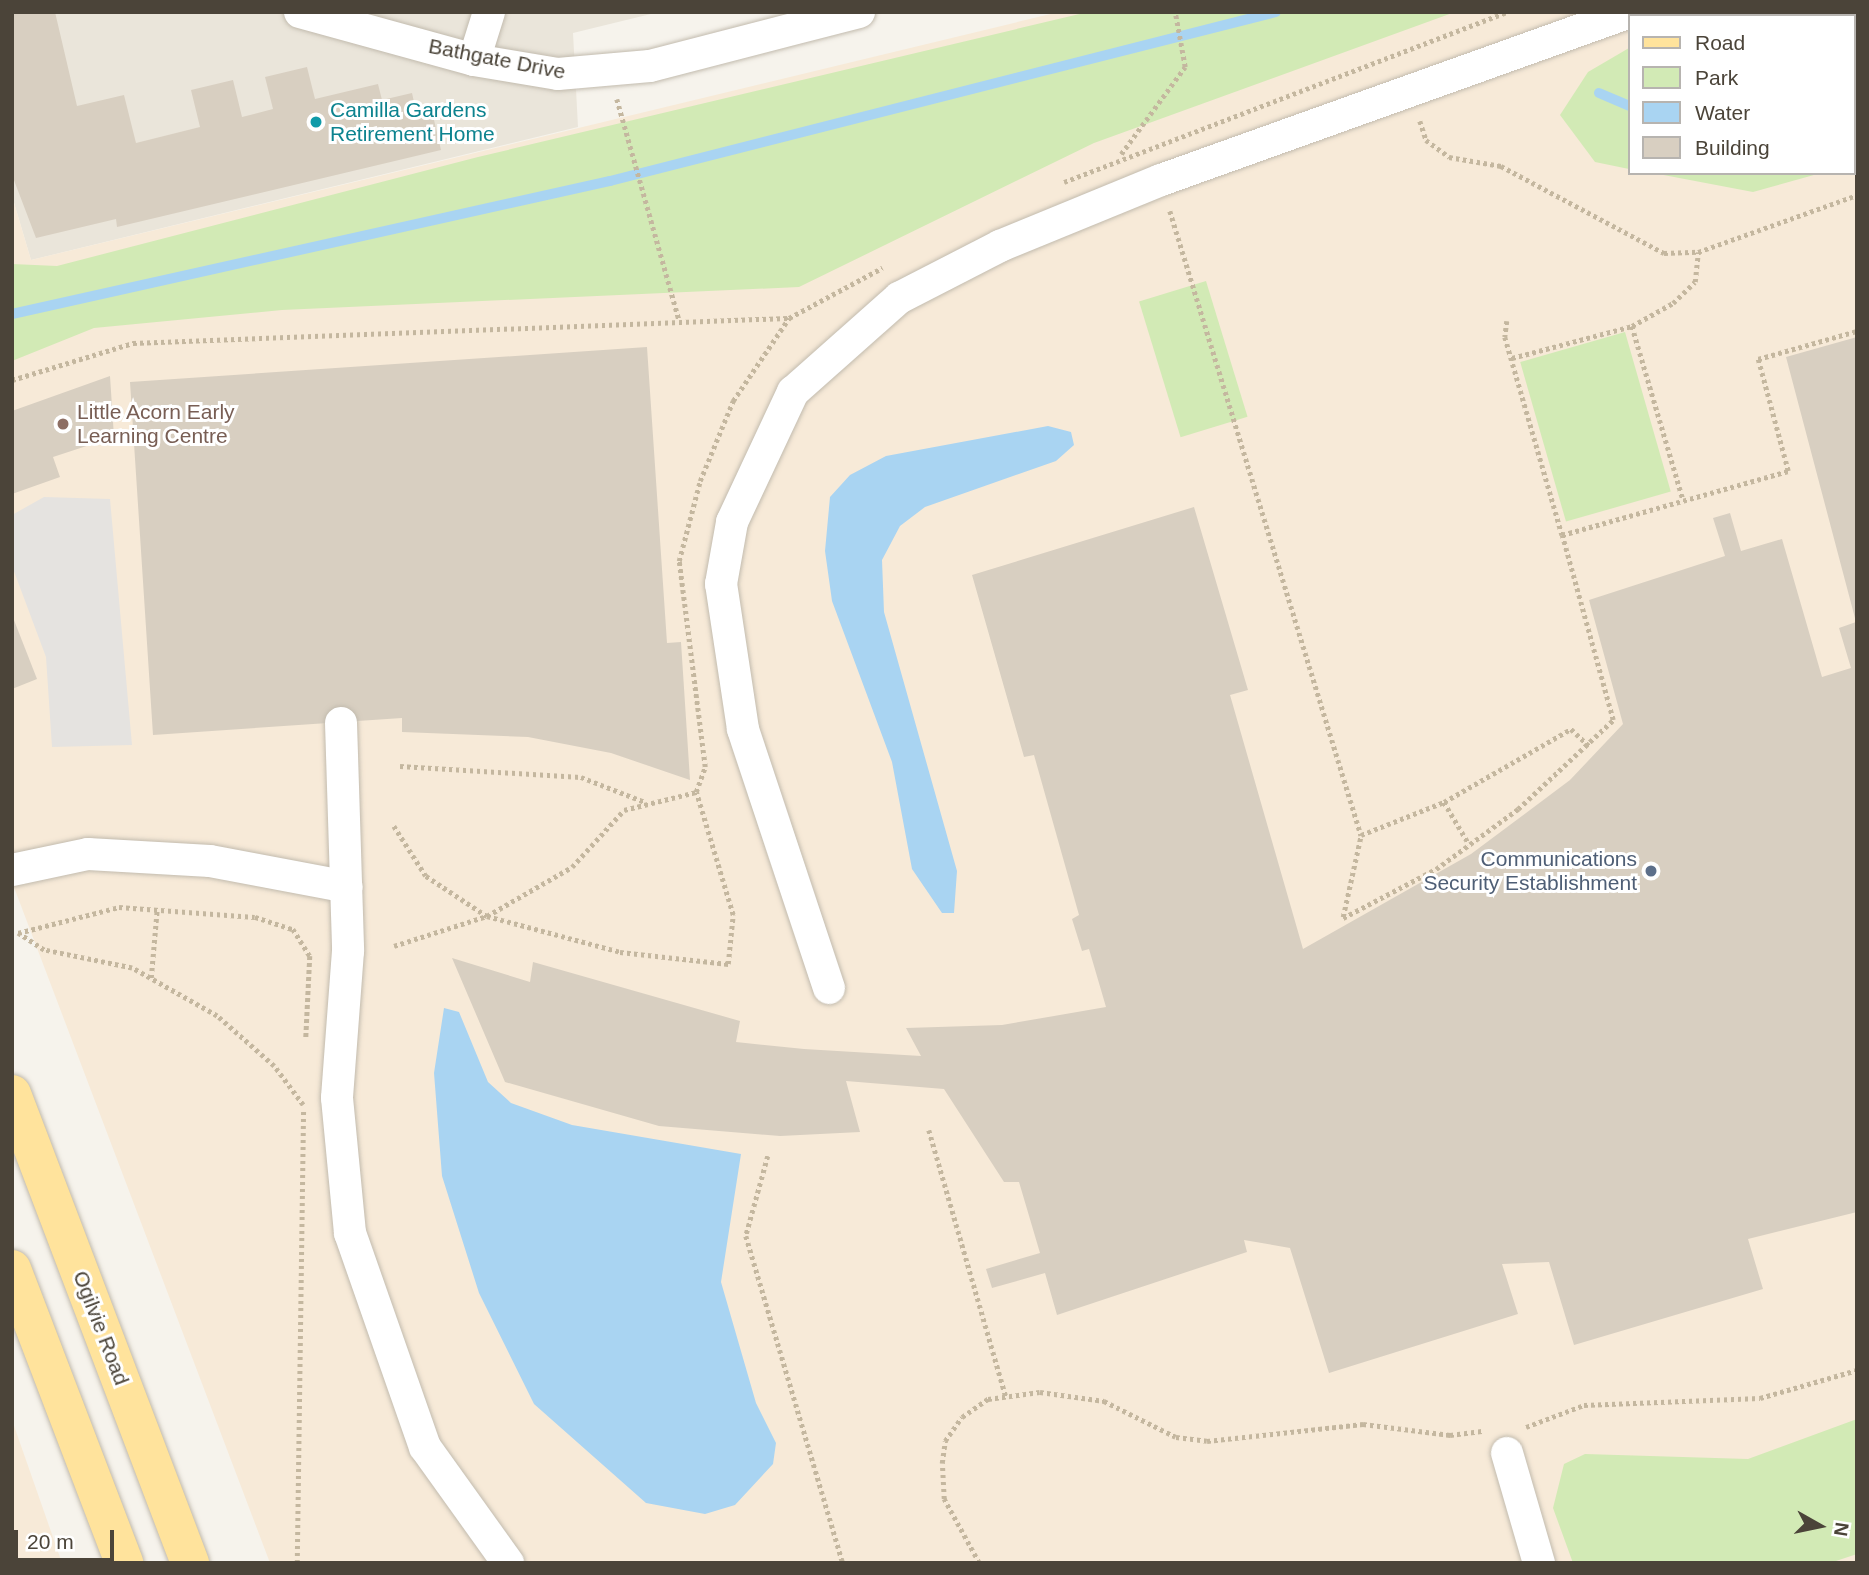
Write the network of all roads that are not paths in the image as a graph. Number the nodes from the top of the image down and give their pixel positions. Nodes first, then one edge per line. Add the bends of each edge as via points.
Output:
1 (300, 12) edge
2 (489, 12) edge
3 (859, 12) edge
4 (1631, 12) edge
5 (474, 60) junction
6 (341, 723) dead end
7 (12, 870) edge
8 (347, 887) junction
9 (829, 988) dead end
10 (12, 1094) edge
11 (12, 1269) edge
12 (1505, 1437) road end
13 (124, 1563) edge
14 (190, 1563) edge
15 (508, 1563) edge
16 (1539, 1563) edge

1 - 5 street, Bathgate Drive
2 - 5 street
3 - 5 street, Bathgate Drive via 612,74 558,74
4 - 9 street via 1161,180 1000,246 899,298 793,392 764,443 732,522 721,584 743,729
6 - 8 street
7 - 8 street via 89,854 210,861
8 - 15 street via 337,1098 350,1233 425,1447
10 - 14 main road, Ogilvie Road
11 - 13 main road
12 - 16 street

